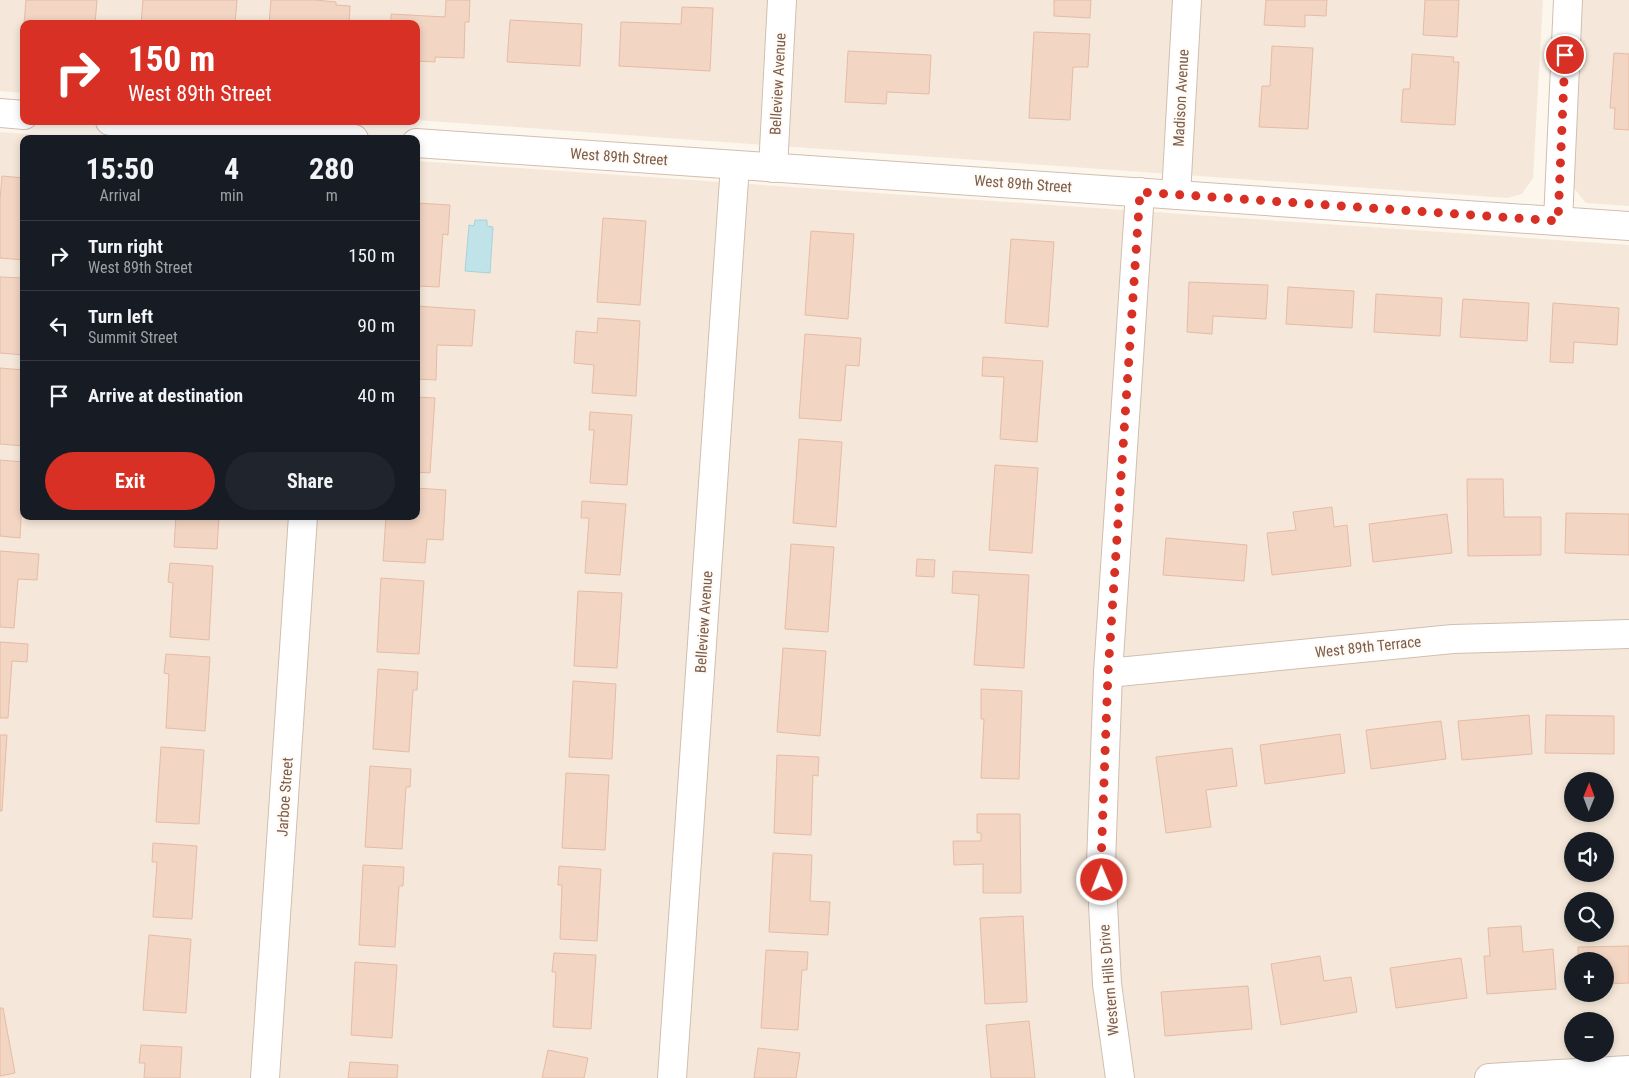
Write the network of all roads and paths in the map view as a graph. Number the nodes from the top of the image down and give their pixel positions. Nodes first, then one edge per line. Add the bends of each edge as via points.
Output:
1 (782, 0) edge
2 (1187, 0) edge
3 (1568, 0) edge
4 (0, 113) edge
5 (20, 115) edge
6 (163, 125) edge
7 (297, 135) edge
8 (420, 143) edge
9 (735, 166) junction
10 (773, 168) junction
11 (1140, 192) junction
12 (1176, 195) junction
13 (1558, 221) junction
14 (1629, 226) edge
15 (303, 520) edge
16 (1629, 634) edge
17 (1108, 673) junction
18 (1629, 1070) edge
19 (266, 1078) edge
20 (672, 1078) edge
21 (1120, 1078) edge
22 (1488, 1078) edge

1 - 10 street, Belleview Avenue
2 - 12 street, Madison Avenue
3 - 13 street
4 - 5 street
6 - 7 street
8 - 9 street, West 89th Street
9 - 10 street, West 89th Street
9 - 20 street, Belleview Avenue
10 - 11 street, West 89th Street
11 - 12 street, West 89th Street
11 - 17 street, Western Hills Drive
12 - 13 street, West 89th Street
13 - 14 street, West 89th Street
15 - 19 street, Jarboe Street
16 - 17 street, West 89th Terrace via 1453,638
17 - 21 street, Western Hills Drive via 1101,863 1107,984
18 - 22 street

